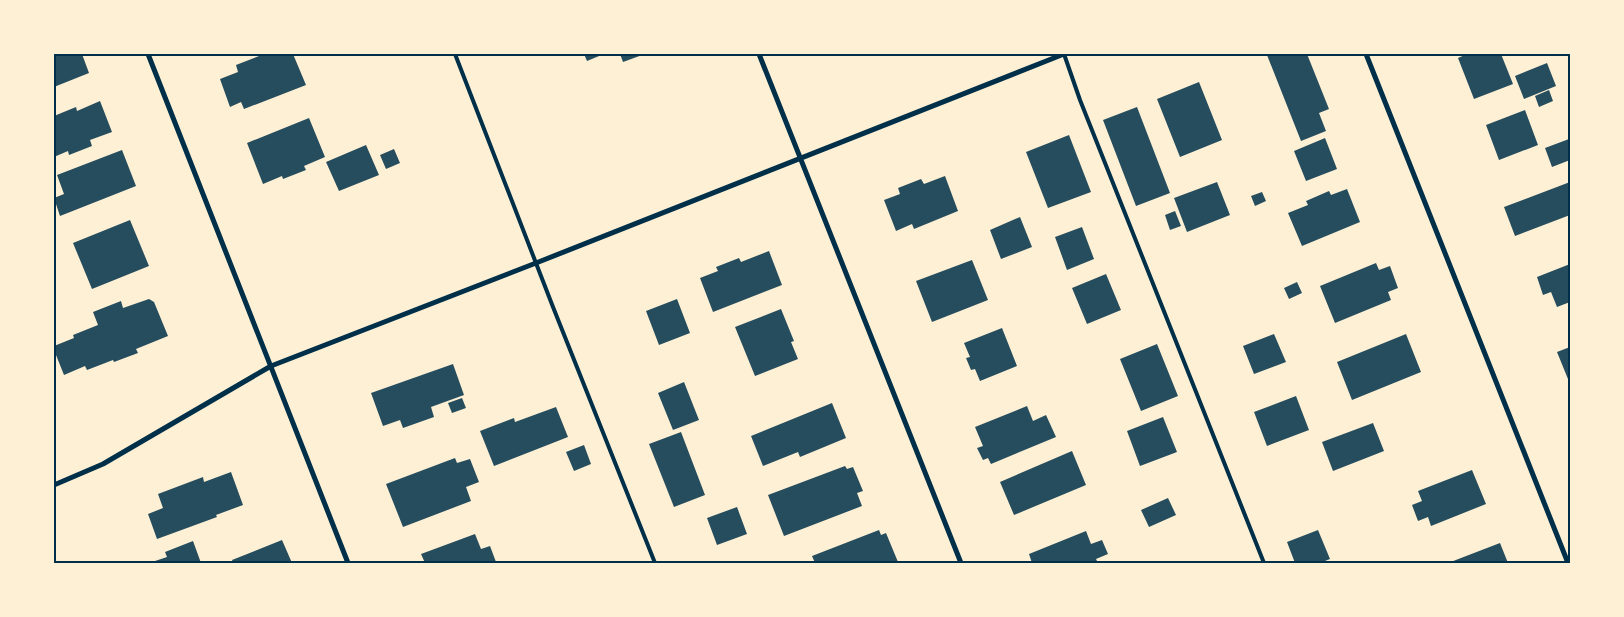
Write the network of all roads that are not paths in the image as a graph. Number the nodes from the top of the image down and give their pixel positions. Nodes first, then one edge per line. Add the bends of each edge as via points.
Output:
1 (148, 54) edge
2 (455, 54) edge
3 (759, 54) edge
4 (1064, 54) edge
5 (1366, 54) edge
6 (801, 159) junction
7 (536, 263) junction
8 (271, 366) junction
9 (54, 486) edge
10 (348, 563) edge
11 (655, 563) edge
12 (961, 563) edge
13 (1264, 563) edge
14 (1568, 563) edge

1 - 8 street
2 - 7 lane
3 - 6 street
4 - 6 street
4 - 13 lane
5 - 14 street
6 - 7 street
6 - 12 street
7 - 8 street
7 - 11 lane
8 - 9 street via 103,464
8 - 10 street

